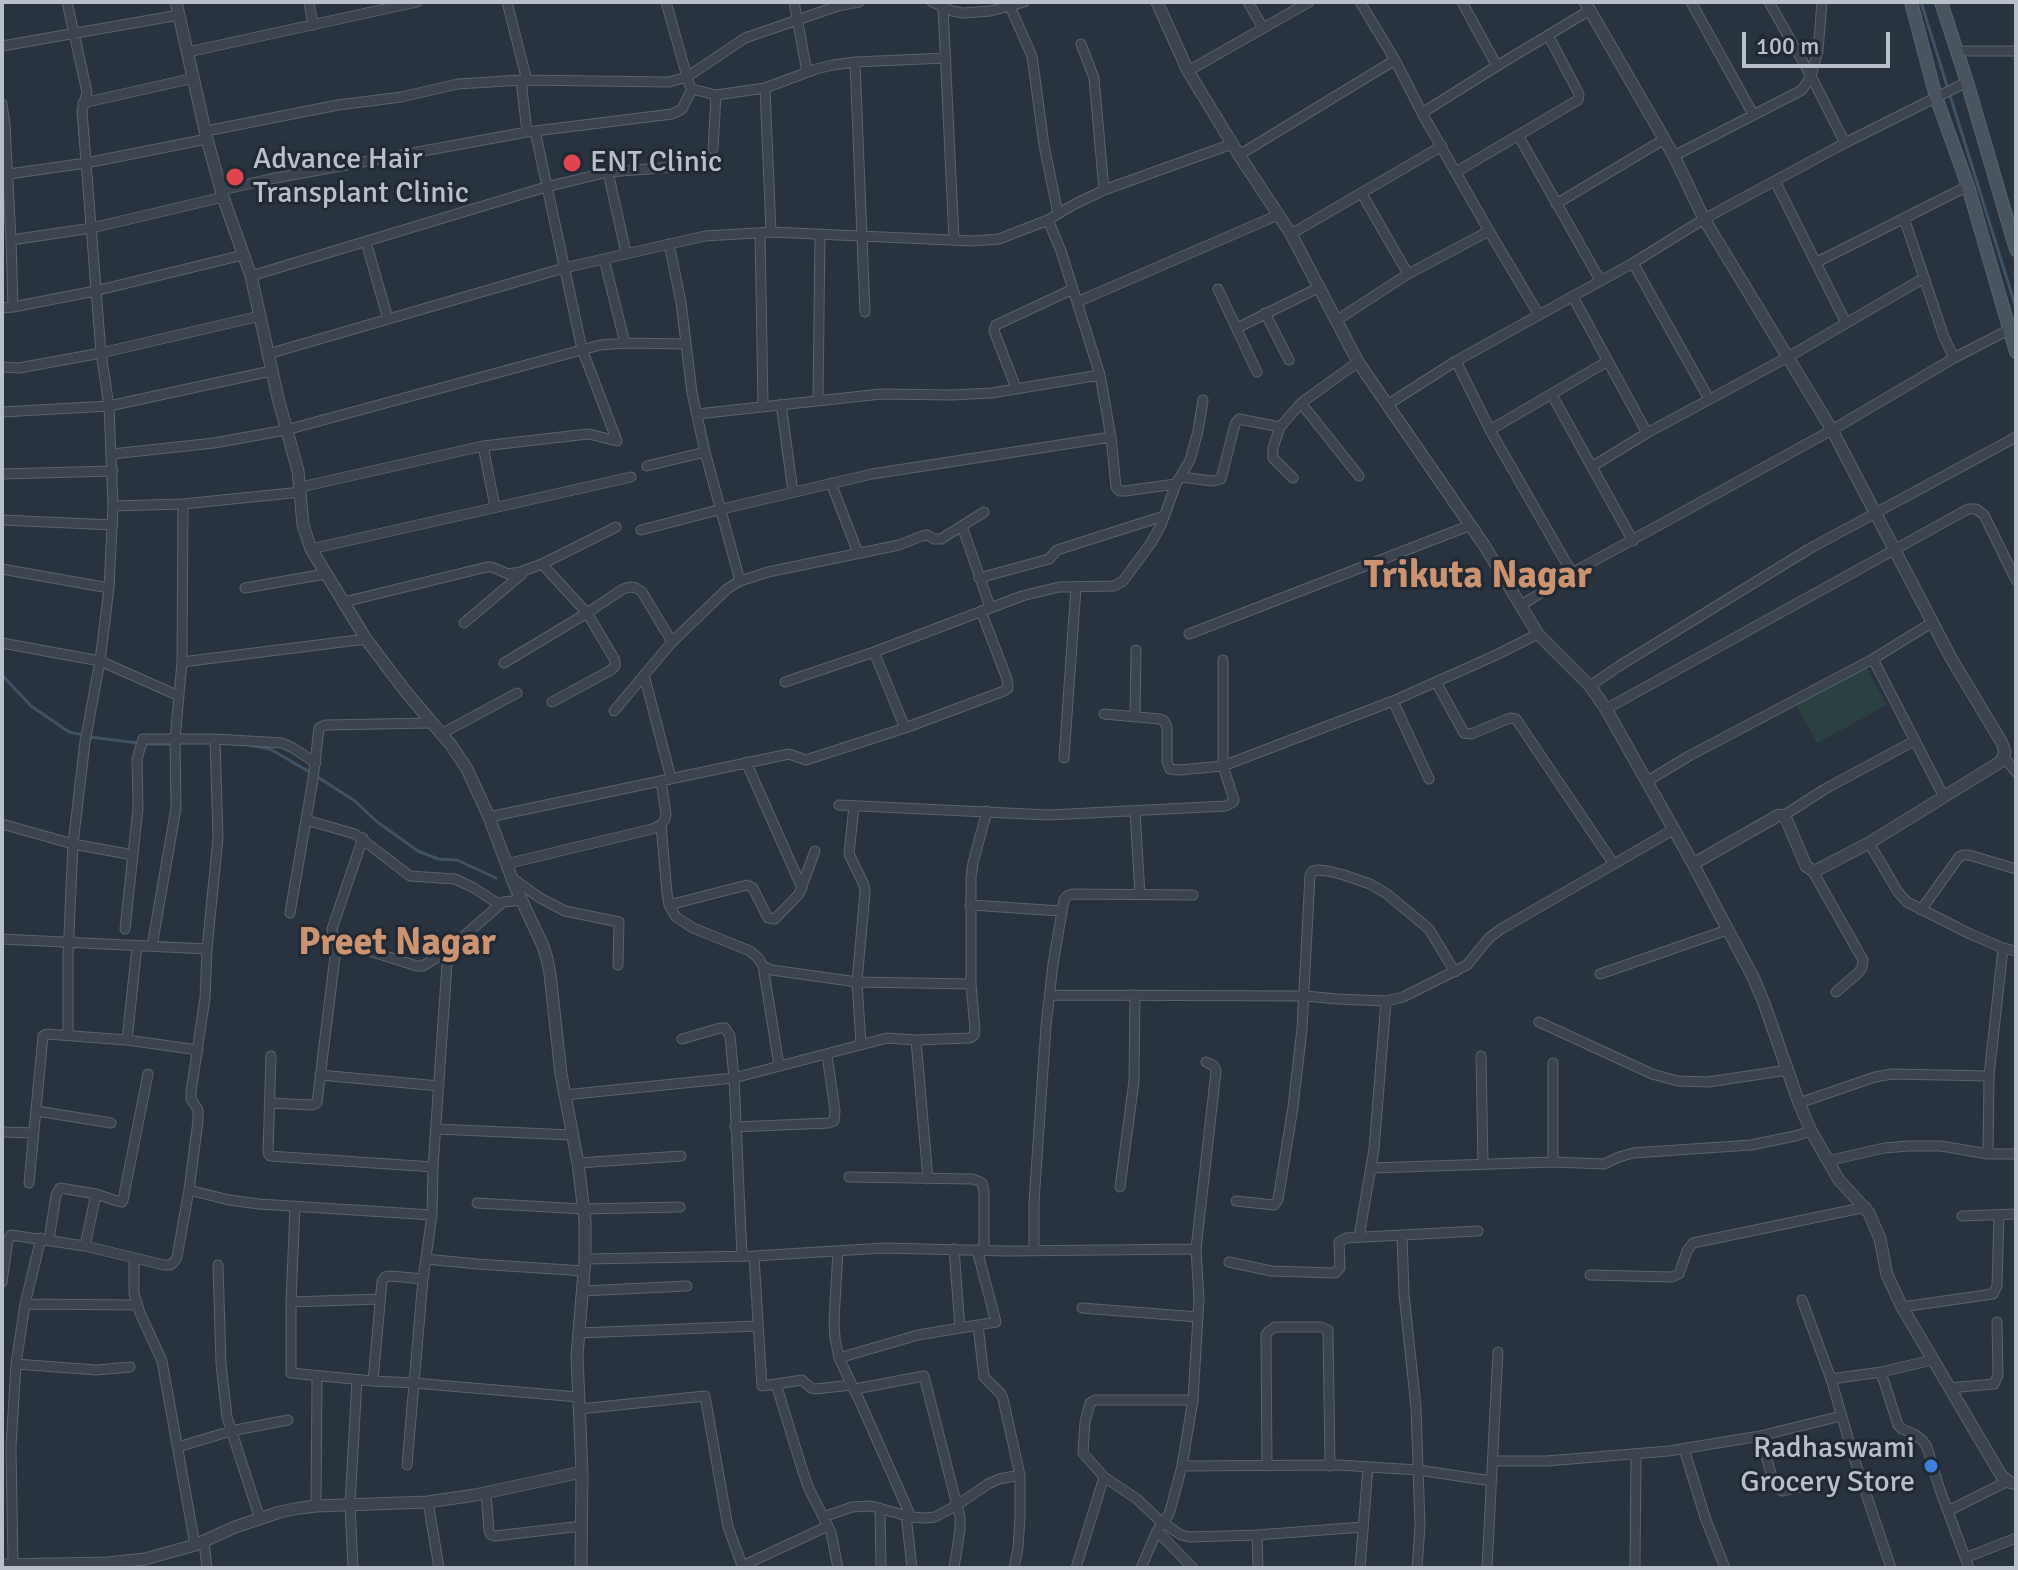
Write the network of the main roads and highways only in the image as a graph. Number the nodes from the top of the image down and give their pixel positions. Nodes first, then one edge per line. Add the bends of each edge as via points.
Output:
1 (1911, 2) edge
2 (1941, 2) edge
3 (2014, 235) edge
4 (2016, 250) edge
5 (2013, 327) edge
6 (2016, 352) edge

1 - 5 main road
2 - 3 main road
3 - 4 main road
5 - 6 main road

